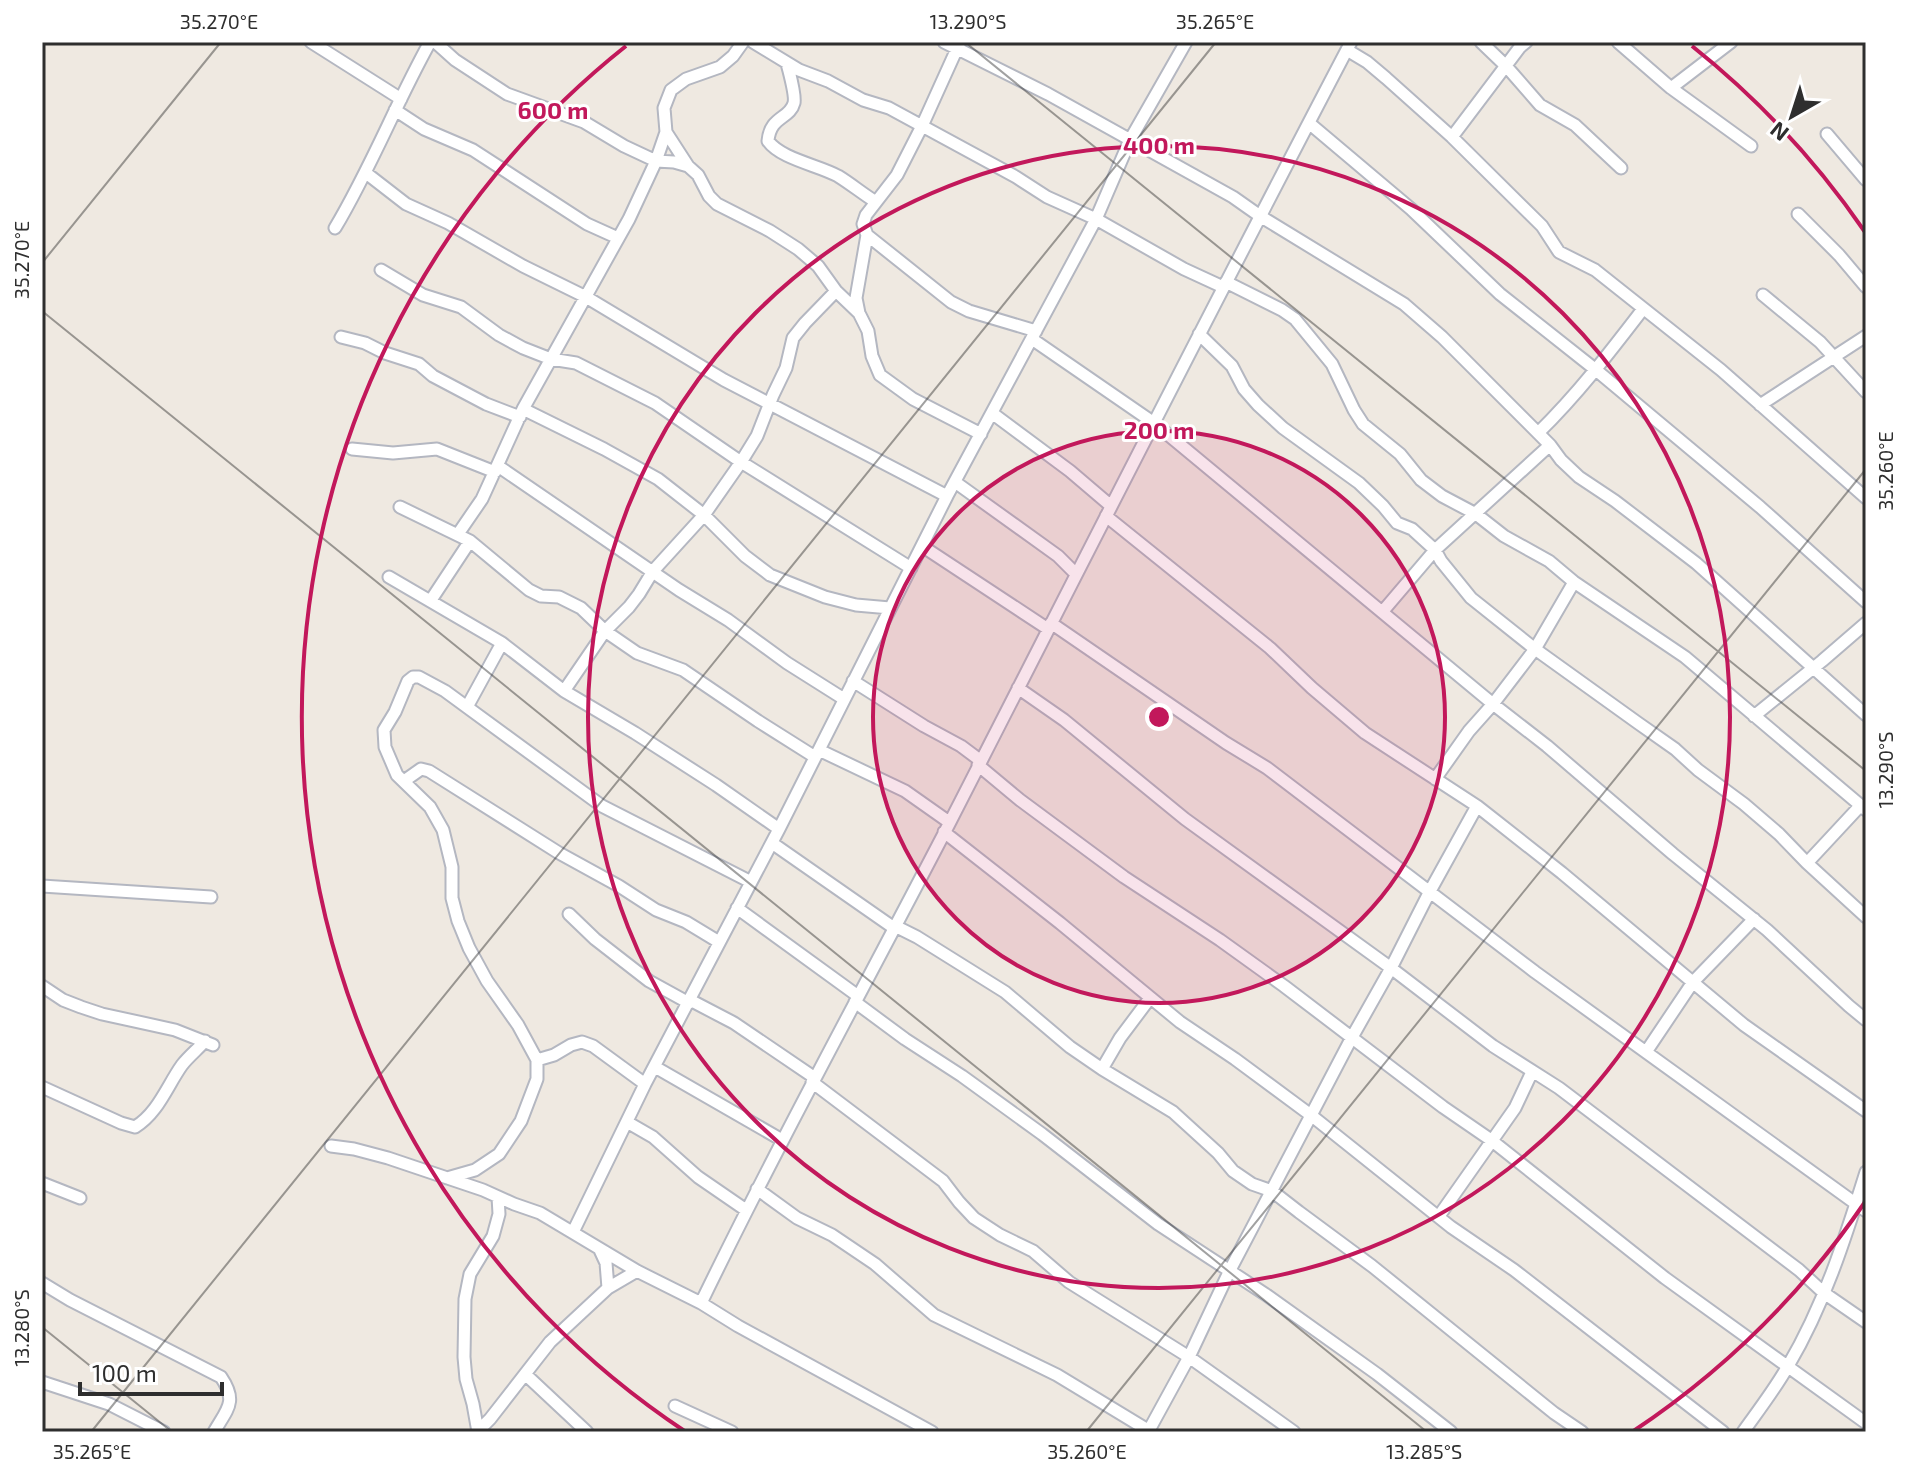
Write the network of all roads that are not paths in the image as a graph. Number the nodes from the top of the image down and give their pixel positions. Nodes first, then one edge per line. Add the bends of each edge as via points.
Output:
1 (311, 42) edge
2 (432, 42) edge
3 (743, 42) edge
4 (753, 42) edge
5 (944, 42) edge
6 (1186, 42) edge
7 (1481, 42) edge
8 (1526, 42) edge
9 (1618, 42) edge
10 (1731, 42) edge
11 (958, 45) edge
12 (1349, 46) edge
13 (787, 63) junction
14 (1506, 66) junction
15 (1671, 88) junction
16 (398, 105) junction
17 (1309, 123) junction
18 (922, 126) junction
19 (666, 132) junction
20 (1827, 134) dead end
21 (1452, 137) junction
22 (1130, 140) junction
23 (1751, 146) dead end
24 (656, 161) junction
25 (688, 166) junction
26 (1621, 168) dead end
27 (366, 173) junction
28 (1866, 180) edge
29 (876, 202) junction
30 (1798, 214) dead end
31 (1260, 216) junction
32 (1096, 219) junction
33 (335, 228) dead end
34 (867, 235) junction
35 (618, 238) junction
36 (381, 270) dead end
37 (1225, 285) junction
38 (1866, 287) edge
39 (836, 291) junction
40 (1763, 295) dead end
41 (586, 297) junction
42 (1643, 309) junction
43 (859, 313) junction
44 (1199, 334) junction
45 (1034, 335) junction
46 (1866, 336) edge
47 (341, 337) dead end
48 (1834, 357) junction
49 (551, 359) junction
50 (1596, 370) junction
51 (1866, 392) edge
52 (769, 405) junction
53 (1760, 405) junction
54 (522, 413) junction
55 (992, 413) junction
56 (1154, 423) junction
57 (1538, 433) junction
58 (981, 434) junction
59 (1550, 445) junction
60 (352, 449) dead end
61 (741, 462) junction
62 (496, 469) junction
63 (955, 482) junction
64 (947, 496) junction
65 (1866, 498) edge
66 (400, 507) dead end
67 (1108, 511) junction
68 (1476, 514) junction
69 (704, 515) junction
70 (458, 534) junction
71 (470, 541) junction
72 (922, 546) junction
73 (1435, 550) junction
74 (911, 568) junction
75 (653, 571) junction
76 (1076, 574) junction
77 (389, 577) dead end
78 (1574, 582) junction
79 (431, 600) junction
80 (1866, 602) edge
81 (890, 608) junction
82 (1383, 611) junction
83 (1866, 623) edge
84 (1050, 626) junction
85 (605, 631) junction
86 (502, 643) junction
87 (1535, 649) junction
88 (1813, 668) junction
89 (853, 681) junction
90 (1018, 688) junction
91 (564, 691) junction
92 (844, 699) junction
93 (1493, 704) junction
94 (467, 707) junction
95 (1866, 715) edge
96 (1754, 716) junction
97 (817, 753) junction
98 (980, 763) junction
99 (1435, 779) junction
100 (404, 781) junction
101 (1477, 806) junction
102 (1863, 808) edge
103 (947, 827) junction
104 (779, 829) junction
105 (772, 843) junction
106 (1807, 863) junction
107 (751, 882) junction
108 (42, 886) edge
109 (1430, 891) junction
110 (211, 897) dead end
111 (737, 908) junction
112 (569, 914) dead end
113 (1866, 917) edge
114 (1754, 919) junction
115 (894, 927) junction
116 (719, 942) junction
117 (1391, 968) junction
118 (1693, 982) junction
119 (42, 986) edge
120 (1150, 998) junction
121 (856, 999) junction
122 (689, 1002) junction
123 (1866, 1020) edge
124 (1351, 1039) junction
125 (1646, 1052) junction
126 (537, 1060) junction
127 (655, 1067) junction
128 (1102, 1069) junction
129 (1532, 1072) junction
130 (813, 1080) junction
131 (645, 1084) junction
132 (42, 1087) edge
133 (1866, 1111) edge
134 (1312, 1116) junction
135 (627, 1122) junction
136 (782, 1140) junction
137 (1491, 1140) junction
138 (331, 1146) dead end
139 (1866, 1172) edge
140 (447, 1178) junction
141 (42, 1183) edge
142 (757, 1189) junction
143 (1272, 1191) junction
144 (498, 1197) junction
145 (80, 1198) dead end
146 (1861, 1207) edge
147 (746, 1210) junction
148 (1439, 1216) junction
149 (573, 1232) junction
150 (600, 1248) junction
151 (1230, 1270) junction
152 (637, 1271) junction
153 (42, 1283) edge
154 (608, 1288) junction
155 (1824, 1293) junction
156 (701, 1303) junction
157 (1866, 1322) edge
158 (1189, 1357) junction
159 (1788, 1366) junction
160 (525, 1374) junction
161 (42, 1382) edge
162 (675, 1406) dead end
163 (1866, 1423) edge
164 (483, 1430) edge
165 (164, 1432) edge
166 (214, 1432) edge
167 (587, 1432) edge
168 (732, 1432) edge
169 (932, 1432) edge
170 (1149, 1432) edge
171 (1294, 1432) edge
172 (1451, 1432) edge
173 (1582, 1432) edge
174 (1723, 1432) edge
175 (1743, 1432) edge

1 - 16 street
2 - 16 street
2 - 24 street via 507,94 584,122
3 - 19 street via 720,67 671,90 664,108
4 - 13 street
5 - 11 street
6 - 22 street
7 - 14 street
8 - 14 street
9 - 15 street
10 - 15 street
11 - 18 street
11 - 22 street
12 - 17 street
12 - 21 street
13 - 18 street
13 - 29 street via 795,101 772,124 768,141
14 - 21 street
14 - 26 street via 1540,105 1575,125
15 - 23 street
16 - 27 street
16 - 35 street via 424,129 473,150 587,224
17 - 31 street
17 - 50 street via 1500,294
18 - 29 street
18 - 32 street
19 - 24 street
19 - 25 street
20 - 28 street
21 - 42 street via 1542,226 1559,252 1595,270
22 - 31 street
22 - 32 street
24 - 25 street
24 - 35 street
25 - 39 street via 717,204 798,249
27 - 33 street
27 - 41 street via 406,204
29 - 34 street via 863,224
30 - 38 street
31 - 37 street
31 - 57 street via 1404,304
32 - 37 street via 1184,269
32 - 45 street
34 - 43 street via 856,298
34 - 45 street via 951,302
35 - 41 street
36 - 49 street via 423,295 461,307 499,335
37 - 44 street
37 - 68 street via 1295,319 1332,364 1363,424 1400,454 1421,480
39 - 43 street
39 - 52 street via 793,338
40 - 48 street
41 - 49 street
41 - 52 street
42 - 50 street
42 - 53 street
43 - 58 street via 880,375 913,399
44 - 56 street
44 - 73 street via 1283,428 1359,483 1392,519
45 - 55 street
45 - 56 street
46 - 48 street
47 - 54 street via 406,358 486,404
48 - 51 street
48 - 53 street
49 - 54 street
49 - 61 street via 576,363 655,403
50 - 57 street
50 - 80 street
52 - 61 street
52 - 64 street
53 - 65 street
54 - 62 street
54 - 69 street via 658,479
55 - 58 street
55 - 67 street via 1070,471
56 - 67 street
56 - 82 street
57 - 59 street
58 - 63 street
59 - 68 street
59 - 88 street via 1579,477 1696,563
60 - 62 street via 437,449
61 - 69 street
61 - 74 street
62 - 70 street
62 - 75 street
63 - 64 street
63 - 76 street
64 - 72 street
66 - 70 street
67 - 76 street
67 - 99 street via 1365,733
68 - 73 street
68 - 78 street
69 - 75 street
69 - 81 street via 770,575 825,597
70 - 71 street
71 - 79 street
71 - 85 street via 529,590 581,608
72 - 74 street
72 - 84 street
73 - 82 street
73 - 87 street via 1471,598
74 - 81 street
75 - 85 street
75 - 92 street
76 - 84 street
77 - 79 street
78 - 87 street
78 - 96 street via 1685,657
79 - 86 street
81 - 89 street
82 - 93 street
83 - 88 street
84 - 90 street
84 - 109 street via 1267,768
85 - 91 street
85 - 97 street via 637,653 683,670
86 - 91 street
86 - 94 street
87 - 93 street
87 - 106 street via 1744,804
88 - 95 street
88 - 96 street
89 - 92 street
89 - 98 street
90 - 98 street
90 - 117 street via 1185,819
91 - 104 street
92 - 97 street
93 - 99 street
93 - 114 street
94 - 100 street via 429,681 408,681 384,730 391,763
94 - 107 street via 602,806
96 - 102 street
97 - 103 street via 905,791
97 - 104 street
98 - 103 street
98 - 124 street via 1020,800
99 - 101 street
100 - 116 street via 421,769 429,771 559,853
100 - 126 street via 430,807 443,830 463,935
101 - 109 street
101 - 118 street
102 - 106 street
103 - 115 street
103 - 120 street
104 - 105 street
105 - 107 street
105 - 115 street
106 - 113 street
107 - 111 street
108 - 110 street
109 - 117 street
109 - 125 street
111 - 116 street
111 - 121 street
112 - 122 street via 649,981
114 - 118 street
114 - 123 street
115 - 121 street
115 - 128 street via 1005,992
116 - 122 street
117 - 124 street
117 - 129 street
118 - 125 street
118 - 133 street
119 - 132 street via 81,1007 209,1043 181,1067 146,1120 135,1127
120 - 128 street
120 - 134 street
121 - 130 street
121 - 151 street via 1158,1224
122 - 127 street
122 - 130 street via 734,1023
124 - 134 street
124 - 137 street
125 - 146 street
126 - 131 street via 582,1042
126 - 140 street via 537,1079 521,1121 499,1154 475,1170
127 - 131 street
127 - 136 street
128 - 143 street via 1173,1112 1233,1171
129 - 137 street via 1515,1108
129 - 155 street
130 - 136 street
130 - 158 street via 943,1181 974,1218 1033,1251 1069,1282
131 - 135 street
134 - 143 street
134 - 148 street
135 - 147 street
135 - 149 street
136 - 142 street
137 - 148 street
137 - 159 street via 1665,1278
138 - 140 street
139 - 146 street
140 - 144 street
141 - 145 street
142 - 147 street
142 - 170 street via 875,1264 934,1315 1057,1375
143 - 151 street
143 - 173 street
144 - 149 street
144 - 164 street via 493,1236 470,1274 465,1299 466,1379
146 - 155 street
147 - 156 street
148 - 174 street
149 - 150 street
150 - 152 street
150 - 154 street
151 - 158 street
151 - 172 street
152 - 154 street
152 - 156 street
153 - 166 street via 221,1377 231,1401
154 - 160 street via 550,1342
155 - 157 street
155 - 159 street
156 - 169 street
158 - 170 street
158 - 171 street
159 - 163 street
159 - 175 street
160 - 164 street
160 - 167 street
161 - 165 street via 109,1404
162 - 168 street

